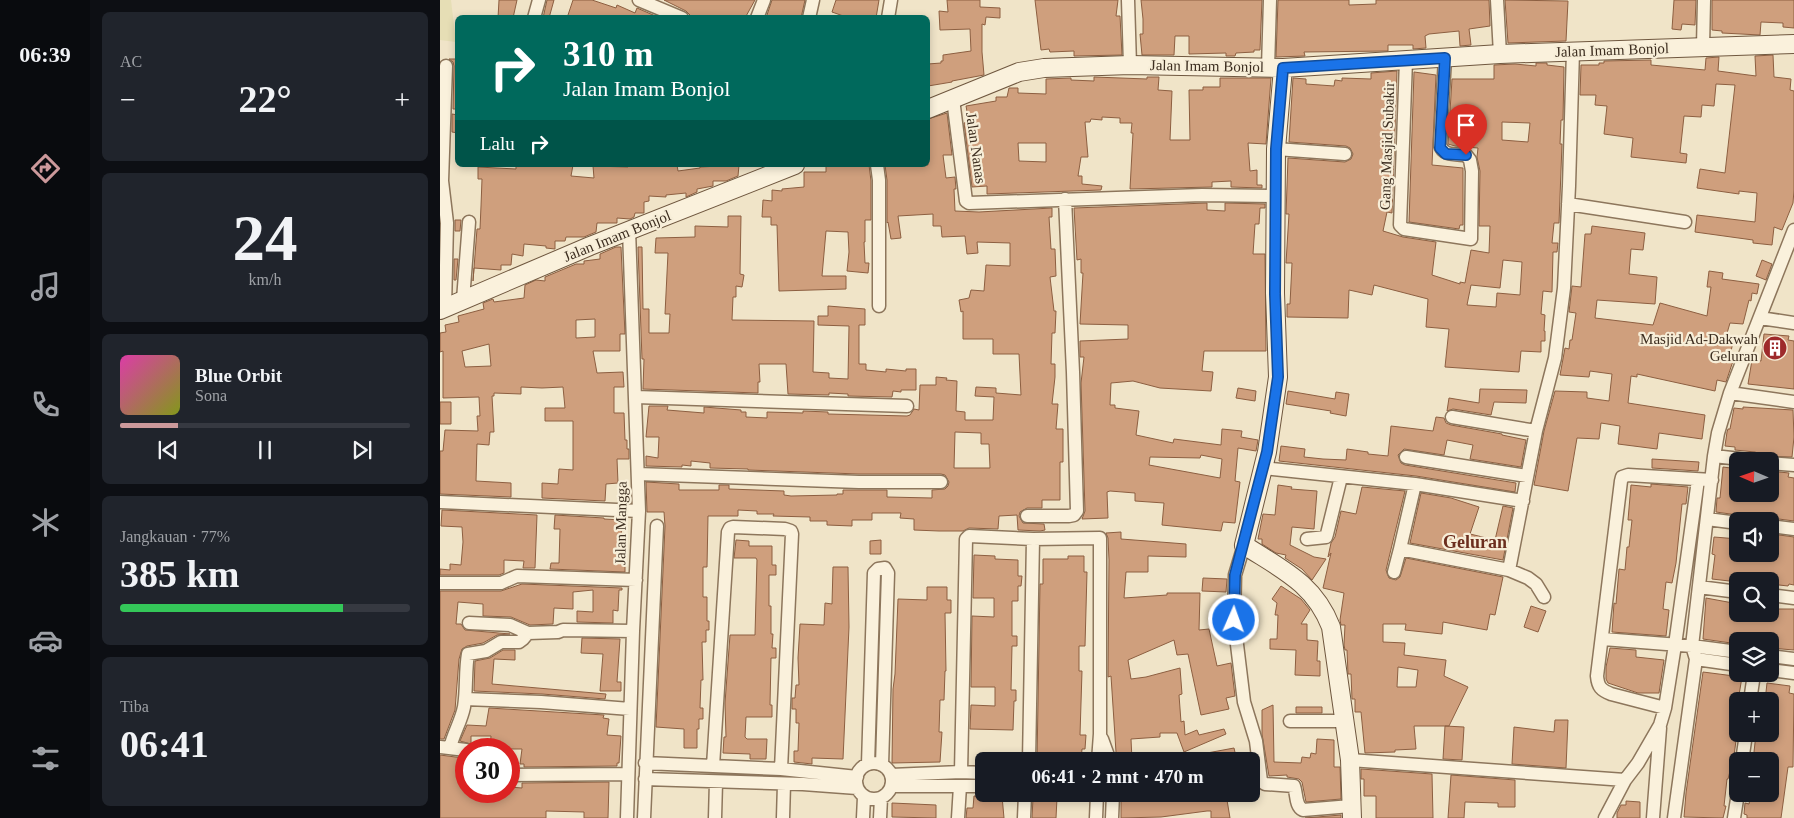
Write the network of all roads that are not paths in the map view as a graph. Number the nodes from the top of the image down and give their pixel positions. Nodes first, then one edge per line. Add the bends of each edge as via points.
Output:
1 (539, 0) edge
2 (638, 0) edge
3 (764, 0) edge
4 (813, 0) edge
5 (890, 0) edge
6 (1128, 0) edge
7 (1270, 0) edge
8 (1497, 0) edge
9 (1704, 0) edge
10 (535, 15) edge
11 (675, 15) edge
12 (758, 15) edge
13 (810, 15) edge
14 (888, 15) edge
15 (1794, 44) edge
16 (1703, 47) junction
17 (1573, 51) junction
18 (1500, 54) junction
19 (1445, 58) junction
20 (1406, 60) junction
21 (1130, 65) junction
22 (446, 66) dead end
23 (1276, 68) junction
24 (952, 99) junction
25 (930, 108) edge
26 (1276, 149) junction
27 (1345, 154) dead end
28 (877, 167) edge
29 (776, 169) edge
30 (1276, 196) junction
31 (1065, 199) junction
32 (1568, 204) junction
33 (469, 222) dead end
34 (1685, 222) dead end
35 (629, 230) junction
36 (1794, 230) edge
37 (463, 300) junction
38 (879, 306) dead end
39 (442, 309) edge
40 (1760, 318) junction
41 (1794, 323) edge
42 (1730, 393) junction
43 (636, 397) junction
44 (1794, 402) edge
45 (907, 406) dead end
46 (1452, 417) dead end
47 (1536, 431) junction
48 (1714, 456) junction
49 (1406, 457) dead end
50 (1729, 458) edge
51 (1779, 464) edge
52 (1794, 465) edge
53 (1263, 468) junction
54 (638, 474) junction
55 (1341, 476) junction
56 (1527, 476) junction
57 (1698, 480) junction
58 (1712, 480) junction
59 (941, 482) dead end
60 (1415, 484) junction
61 (1523, 501) junction
62 (440, 502) edge
63 (639, 511) junction
64 (1027, 516) dead end
65 (1707, 519) junction
66 (1729, 522) edge
67 (657, 526) dead end
68 (1779, 527) edge
69 (1794, 529) edge
70 (1034, 540) junction
71 (1307, 540) dead end
72 (1244, 545) junction
73 (1400, 549) junction
74 (1509, 570) junction
75 (1394, 572) dead end
76 (636, 580) junction
77 (440, 583) edge
78 (1699, 587) junction
79 (1729, 591) edge
80 (1779, 596) edge
81 (1544, 597) dead end
82 (1794, 598) edge
83 (469, 623) dead end
84 (633, 631) junction
85 (528, 633) junction
86 (1603, 639) junction
87 (1675, 645) junction
88 (1692, 646) junction
89 (1729, 651) edge
90 (1779, 658) edge
91 (1696, 659) junction
92 (1794, 660) edge
93 (1729, 664) edge
94 (1779, 671) edge
95 (1794, 673) edge
96 (465, 699) junction
97 (1665, 708) junction
98 (630, 709) junction
99 (1290, 721) dead end
100 (1345, 721) junction
101 (1660, 725) junction
102 (1100, 734) junction
103 (445, 748) edge
104 (1029, 752) edge
105 (1099, 752) edge
106 (1107, 752) edge
107 (1350, 760) junction
108 (645, 763) junction
109 (868, 764) junction
110 (882, 765) junction
111 (713, 766) junction
112 (780, 769) junction
113 (961, 772) junction
114 (975, 773) edge
115 (628, 774) junction
116 (520, 775) edge
117 (645, 779) junction
118 (891, 780) junction
119 (1625, 780) junction
120 (716, 782) junction
121 (784, 784) junction
122 (960, 786) junction
123 (975, 786) edge
124 (860, 787) junction
125 (881, 798) junction
126 (1025, 802) edge
127 (1097, 802) edge
128 (1112, 802) edge
129 (1737, 802) edge
130 (1352, 812) edge
131 (627, 818) edge
132 (644, 818) edge
133 (715, 818) edge
134 (783, 818) edge
135 (863, 818) edge
136 (880, 818) edge
137 (958, 818) edge
138 (1024, 818) edge
139 (1096, 818) edge
140 (1112, 818) edge
141 (1605, 818) edge
142 (1653, 818) edge
143 (1674, 818) edge
144 (1734, 818) edge

1 - 10 street
2 - 11 street
3 - 12 street
4 - 13 street
5 - 14 street
6 - 21 street
7 - 23 street
8 - 18 street
9 - 16 street
15 - 16 street, Jalan Imam Bonjol
16 - 17 street, Jalan Imam Bonjol
17 - 18 street, Jalan Imam Bonjol
17 - 32 street
18 - 19 street, Jalan Imam Bonjol
19 - 20 street, Jalan Imam Bonjol
19 - 20 street, Gang Masjid Subakir via 1440,145 1446,154 1466,155 1470,160 1472,237 1467,239 1404,229 1400,225
20 - 23 street, Jalan Imam Bonjol
21 - 23 street, Jalan Imam Bonjol
21 - 24 street, Jalan Imam Bonjol via 1018,72
22 - 39 street via 442,181 447,223
23 - 26 street
24 - 25 street, Jalan Imam Bonjol
24 - 31 street, Jalan Nanas via 966,201 972,204
26 - 27 street
26 - 30 street
28 - 38 street
29 - 35 street, Jalan Imam Bonjol
30 - 31 street
30 - 53 street via 1278,377
31 - 64 street via 1077,511 1069,516
32 - 34 street
32 - 47 street via 1564,288 1555,358
33 - 37 street
35 - 37 street, Jalan Imam Bonjol
35 - 43 street, Jalan Mangga
36 - 40 street
37 - 39 street, Jalan Imam Bonjol
40 - 41 street
40 - 42 street
42 - 44 street
42 - 48 street
43 - 45 street
43 - 54 street, Jalan Mangga
46 - 47 street
47 - 56 street
48 - 50 street
48 - 58 street
49 - 56 street
51 - 52 street
53 - 55 street
53 - 72 street
54 - 59 street
54 - 63 street, Jalan Mangga
55 - 60 street
55 - 71 street via 1328,534
56 - 61 street
57 - 58 street
57 - 86 street via 1622,477
57 - 87 street
58 - 65 street
60 - 61 street
60 - 73 street
61 - 74 street
62 - 63 street
63 - 76 street, Jalan Mangga
65 - 66 street
65 - 78 street
67 - 108 street
68 - 69 street
70 - 102 street via 1100,538
70 - 104 street
70 - 113 street via 969,536 966,539
72 - 100 street via 1307,588 1325,611 1331,626
72 - 130 street via 1235,575 1234,620 1245,707 1256,742 1261,781 1294,786 1298,805 1303,810
73 - 74 street
73 - 75 street
74 - 81 street via 1536,584
76 - 77 street via 517,576 501,583
76 - 84 street, Jalan Mangga
78 - 79 street
78 - 88 street
80 - 82 street
83 - 85 street via 510,625
84 - 85 street
84 - 98 street, Jalan Mangga
85 - 96 street via 519,642 501,642 486,651 468,654
86 - 87 street
86 - 97 street via 1597,676 1603,691
87 - 88 street
87 - 97 street
88 - 89 street
88 - 91 street
90 - 92 street
91 - 93 street
91 - 143 street
94 - 95 street
96 - 98 street
96 - 103 street via 456,733
97 - 101 street
98 - 115 street, Jalan Mangga
99 - 100 street
100 - 107 street
101 - 119 street
101 - 142 street
102 - 105 street
102 - 106 street
107 - 119 street
107 - 130 street
108 - 111 street
108 - 117 street
109 - 110 street
109 - 110 street via 874,573 885,568 888,573
109 - 124 street via 859,772
110 - 118 street
111 - 112 street
111 - 112 street via 728,532 733,527 785,529 792,534
112 - 124 street
113 - 114 street
113 - 118 street
115 - 116 street
115 - 131 street, Jalan Mangga
117 - 120 street
117 - 132 street
118 - 122 street
118 - 125 street via 889,791
119 - 141 street
120 - 121 street
120 - 133 street
121 - 124 street
121 - 134 street
122 - 123 street
122 - 137 street
124 - 125 street via 875,800
124 - 135 street
125 - 136 street
126 - 138 street
127 - 139 street
128 - 140 street
129 - 144 street

